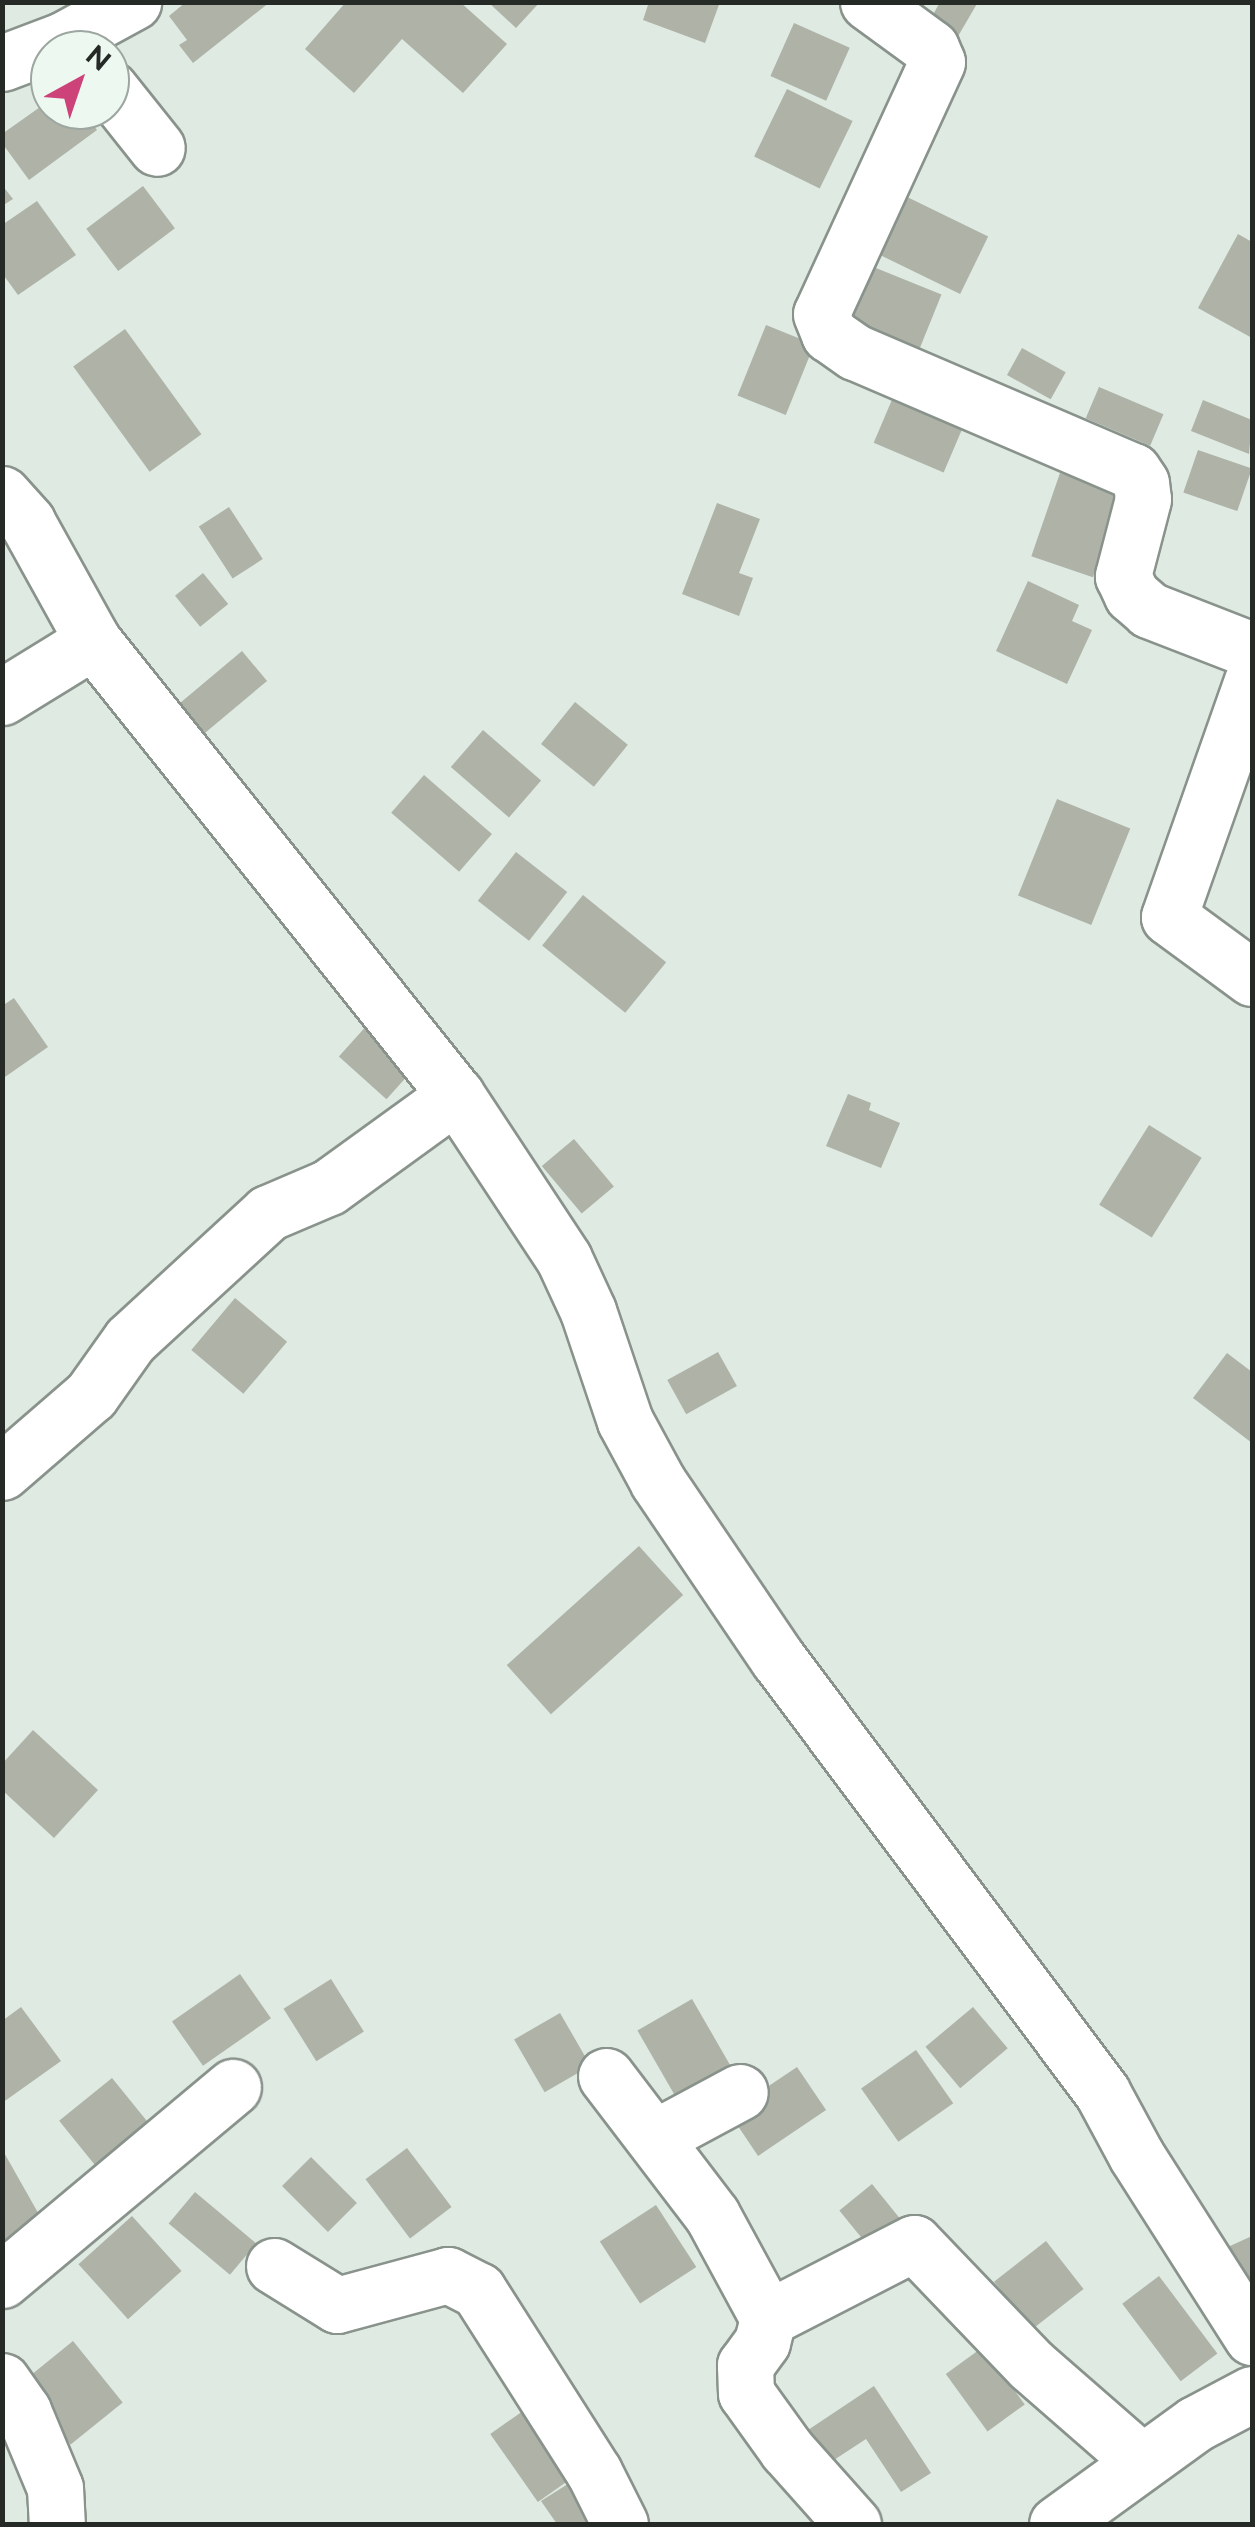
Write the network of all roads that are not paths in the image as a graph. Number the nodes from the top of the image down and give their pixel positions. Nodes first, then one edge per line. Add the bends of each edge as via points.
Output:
1 (132, 2) edge
2 (868, 2) edge
3 (62, 30) edge
4 (30, 48) edge
5 (2, 63) edge
6 (130, 114) edge
7 (157, 148) dead end
8 (2, 494) edge
9 (92, 642) junction
10 (1252, 650) edge
11 (1252, 682) edge
12 (2, 697) edge
13 (1252, 978) edge
14 (456, 1096) junction
15 (2, 1472) edge
16 (606, 2076) dead end
17 (233, 2087) dead end
18 (740, 2092) dead end
19 (656, 2137) junction
20 (274, 2266) dead end
21 (2, 2280) edge
22 (768, 2318) junction
23 (1252, 2337) edge
24 (2, 2381) edge
25 (1252, 2394) edge
26 (1140, 2461) junction
27 (56, 2524) edge
28 (620, 2524) edge
29 (853, 2524) edge
30 (1057, 2524) edge

1 - 3 street
2 - 10 street via 931,48 937,62 821,314 828,334 855,352 1133,470 1143,499 1123,576 1132,595 1149,610
4 - 5 street
6 - 7 street
8 - 9 street via 26,522
9 - 12 street
9 - 14 street
11 - 13 street via 1169,917
14 - 15 street via 329,1186 268,1213 130,1340 90,1395
14 - 23 street via 564,1259 625,1421 658,1482 778,1659 1102,2092
16 - 19 street
17 - 21 street
18 - 19 street
19 - 22 street via 712,2214
20 - 28 street via 336,2305 448,2275 478,2290
22 - 26 street via 914,2244 1031,2364
22 - 29 street via 762,2342 745,2365 746,2393
24 - 27 street via 22,2410 55,2488
25 - 26 street
26 - 30 street

